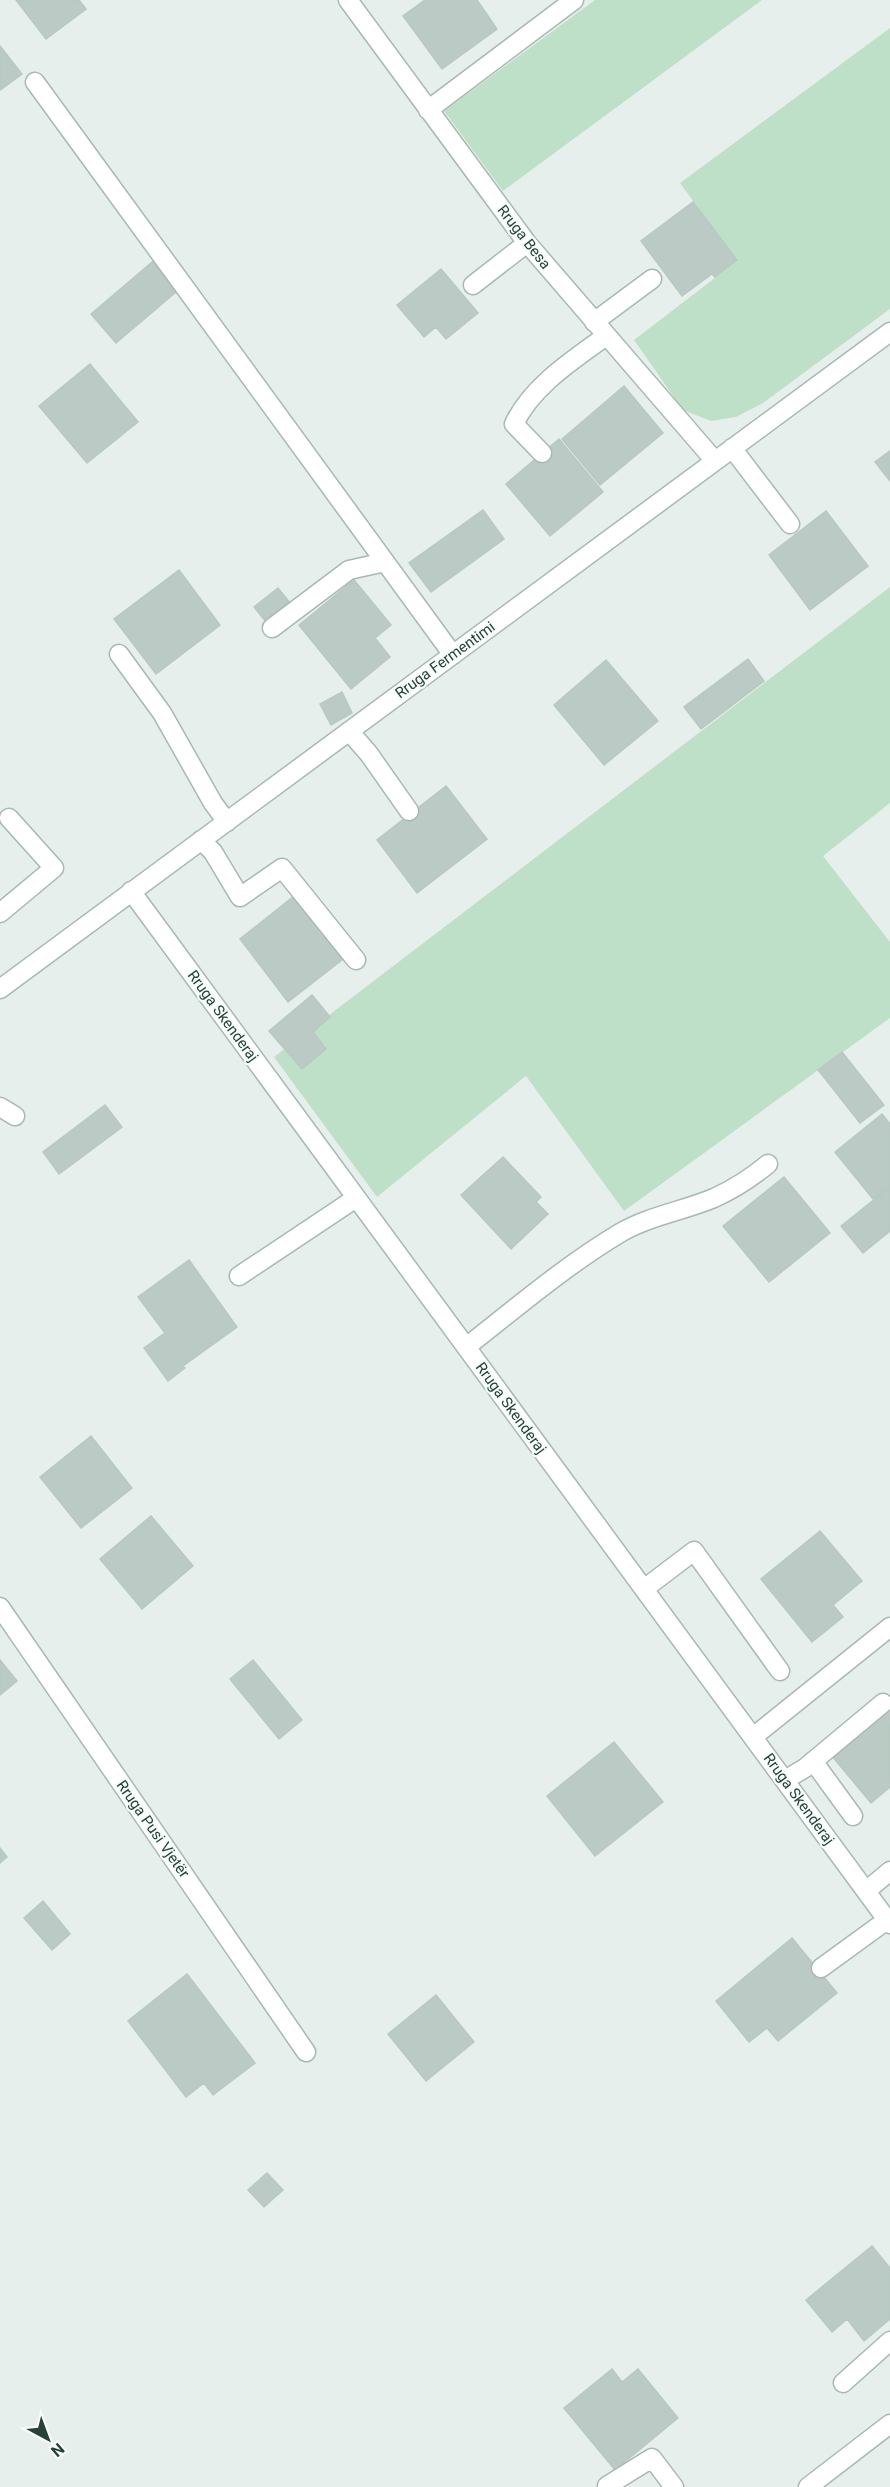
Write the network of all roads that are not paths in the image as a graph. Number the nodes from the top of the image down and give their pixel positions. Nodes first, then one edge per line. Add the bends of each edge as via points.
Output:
1 (348, 0) edge
2 (574, 0) edge
3 (35, 82) dead end
4 (428, 110) junction
5 (527, 243) junction
6 (652, 279) dead end
7 (473, 285) dead end
8 (594, 322) junction
9 (606, 336) junction
10 (888, 338) edge
11 (732, 448) junction
12 (542, 453) dead end
13 (715, 461) junction
14 (790, 524) dead end
15 (385, 562) junction
16 (272, 628) dead end
17 (119, 654) dead end
18 (453, 655) junction
19 (349, 731) junction
20 (409, 811) dead end
21 (9, 818) dead end
22 (227, 822) junction
23 (201, 840) junction
24 (131, 891) junction
25 (0, 913) edge
26 (356, 960) dead end
27 (0, 988) edge
28 (768, 1164) dead end
29 (356, 1198) junction
30 (239, 1276) dead end
31 (466, 1347) junction
32 (644, 1589) junction
33 (0, 1607) edge
34 (890, 1627) edge
35 (780, 1671) dead end
36 (883, 1703) dead end
37 (753, 1737) junction
38 (813, 1761) junction
39 (785, 1780) junction
40 (853, 1816) dead end
41 (890, 1871) edge
42 (866, 1891) junction
43 (889, 1922) edge
44 (821, 1968) dead end
45 (306, 2052) dead end
46 (890, 2341) edge
47 (843, 2383) dead end
48 (890, 2424) edge
49 (830, 2481) edge
50 (607, 2486) dead end
51 (674, 2487) edge
52 (808, 2487) edge

1 - 4 street, Rruga Besa
2 - 4 street
3 - 15 street
4 - 5 street, Rruga Besa
5 - 7 street
5 - 8 street, Rruga Besa
6 - 8 street
8 - 9 street, Rruga Besa
9 - 12 street via 557,374 522,408 514,424
9 - 13 street, Rruga Besa
10 - 11 street, Rruga Fermentimi
11 - 13 street, Rruga Fermentimi
11 - 14 street
13 - 18 street, Rruga Fermentimi
15 - 16 street via 349,570
15 - 18 street
17 - 22 street via 162,713
18 - 19 street, Rruga Fermentimi
19 - 20 street
19 - 22 street, Rruga Fermentimi
21 - 25 street via 54,868
22 - 23 street, Rruga Fermentimi
23 - 24 street, Rruga Fermentimi
23 - 26 street via 213,852 240,897 282,868
24 - 27 street, Rruga Fermentimi
24 - 29 street, Rruga Skenderaj
28 - 31 street via 744,1183 712,1198 621,1232
29 - 30 street
29 - 31 street, Rruga Skenderaj
31 - 32 street, Rruga Skenderaj
32 - 35 street via 694,1551
32 - 37 street, Rruga Skenderaj
33 - 45 street, Rruga Pusi Vjetër
34 - 37 street
36 - 38 street
37 - 39 street, Rruga Skenderaj
38 - 39 street
38 - 40 street
39 - 42 street, Rruga Skenderaj
41 - 42 street
42 - 43 street, Rruga Skenderaj
43 - 44 street
46 - 47 street
48 - 49 street
49 - 52 street
50 - 51 street via 652,2458

